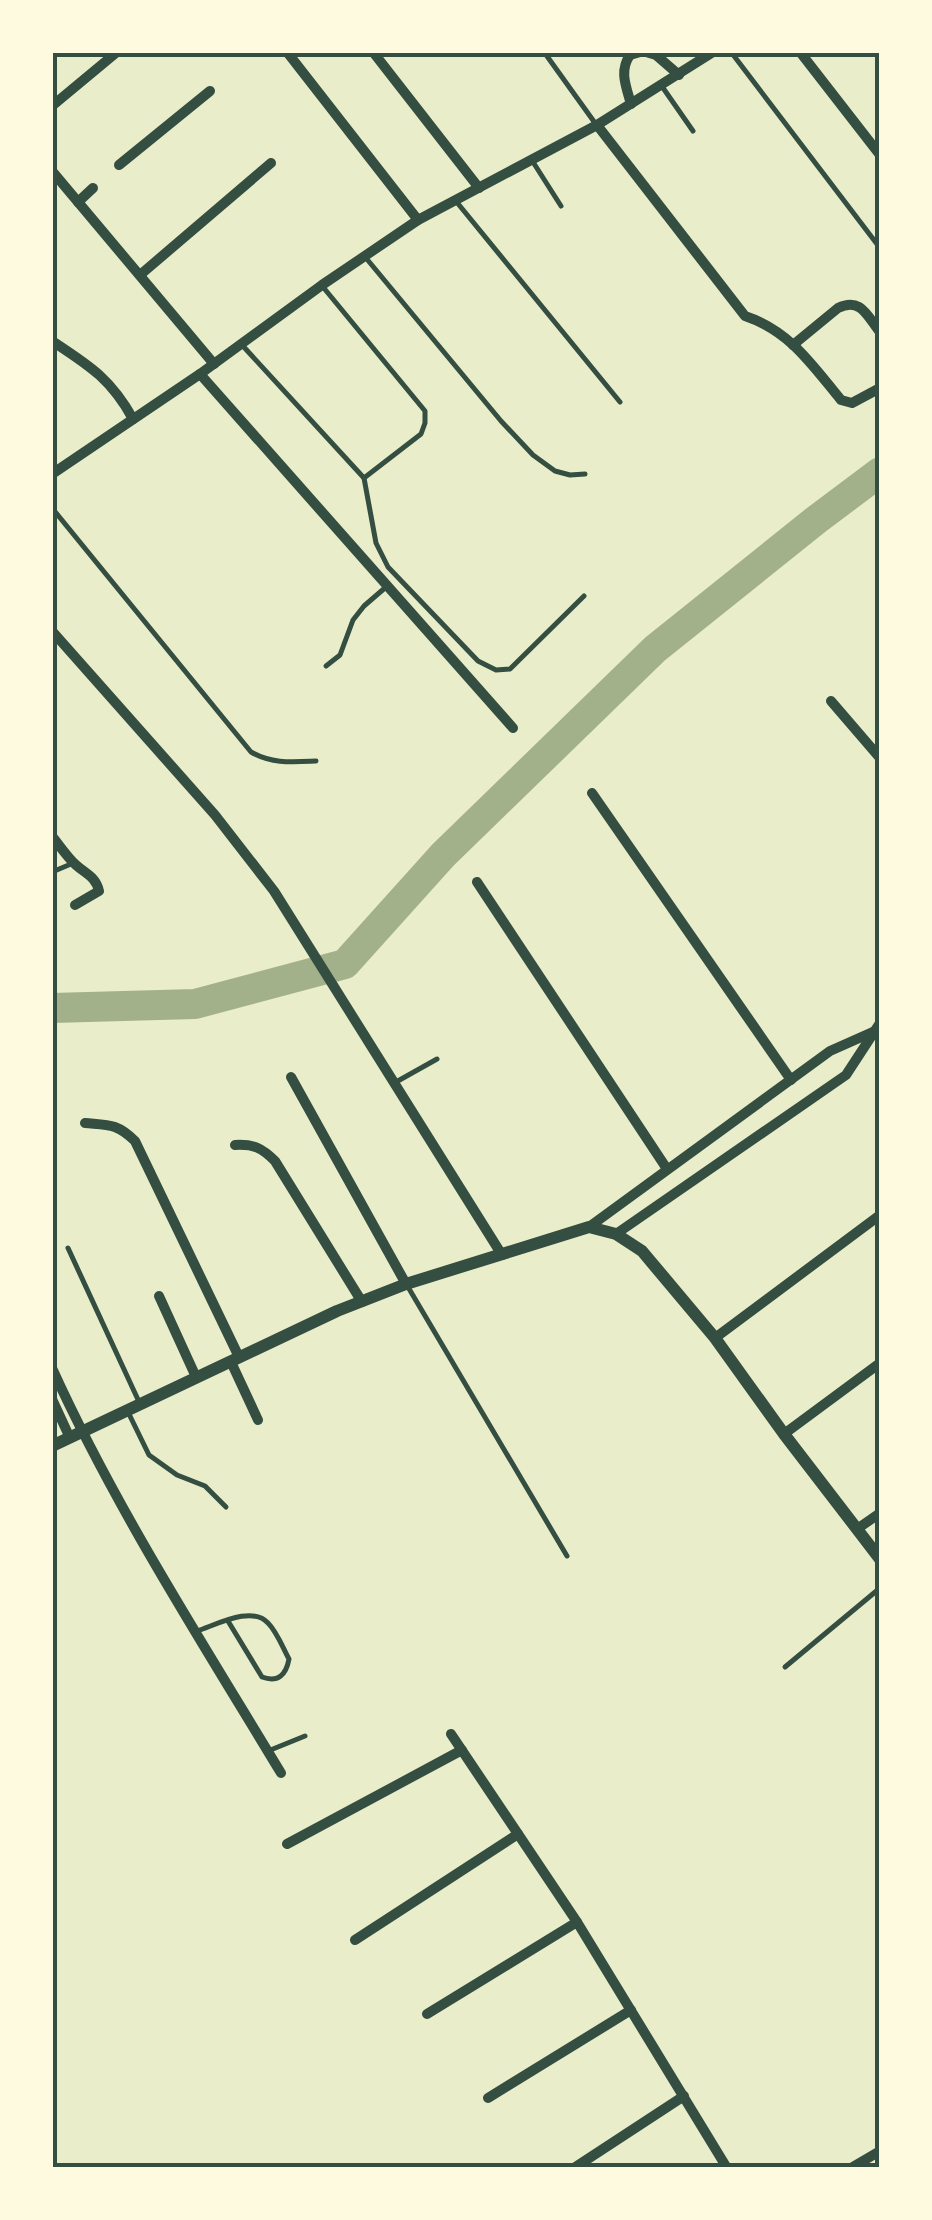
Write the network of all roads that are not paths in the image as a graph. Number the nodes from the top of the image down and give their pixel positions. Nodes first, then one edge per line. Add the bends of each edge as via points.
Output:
1 (117, 52) edge
2 (287, 52) edge
3 (373, 52) edge
4 (544, 52) edge
5 (643, 52) edge
6 (713, 52) edge
7 (731, 52) edge
8 (800, 52) edge
9 (678, 75) junction
10 (661, 86) junction
11 (210, 91) dead end
12 (631, 104) junction
13 (52, 106) edge
14 (597, 125) junction
15 (692, 131) dead end
16 (880, 155) edge
17 (532, 160) junction
18 (271, 163) dead end
19 (119, 165) dead end
20 (52, 171) edge
21 (93, 188) dead end
22 (479, 188) junction
23 (455, 200) junction
24 (78, 202) junction
25 (561, 206) dead end
26 (418, 220) junction
27 (880, 248) edge
28 (364, 256) junction
29 (140, 275) junction
30 (322, 285) junction
31 (880, 332) edge
32 (52, 342) edge
33 (242, 345) junction
34 (794, 345) junction
35 (214, 364) junction
36 (200, 374) junction
37 (880, 388) edge
38 (620, 402) dead end
39 (134, 419) junction
40 (52, 474) edge
41 (585, 474) dead end
42 (364, 478) junction
43 (52, 508) edge
44 (387, 586) junction
45 (584, 596) dead end
46 (52, 631) edge
47 (326, 666) dead end
48 (831, 702) dead end
49 (513, 728) dead end
50 (880, 758) edge
51 (316, 761) dead end
52 (592, 792) dead end
53 (52, 836) edge
54 (74, 862) junction
55 (52, 872) edge
56 (476, 882) dead end
57 (74, 905) dead end
58 (877, 1027) edge
59 (437, 1059) dead end
60 (290, 1077) dead end
61 (790, 1080) junction
62 (394, 1084) junction
63 (85, 1124) dead end
64 (235, 1144) dead end
65 (667, 1169) junction
66 (880, 1215) edge
67 (589, 1227) junction
68 (616, 1234) junction
69 (68, 1248) dead end
70 (502, 1255) junction
71 (406, 1284) junction
72 (159, 1296) dead end
73 (362, 1302) junction
74 (714, 1338) junction
75 (235, 1359) junction
76 (880, 1363) edge
77 (52, 1368) edge
78 (196, 1377) junction
79 (52, 1399) edge
80 (133, 1407) junction
81 (258, 1420) dead end
82 (784, 1434) junction
83 (76, 1435) junction
84 (52, 1446) edge
85 (226, 1507) dead end
86 (880, 1513) edge
87 (858, 1530) junction
88 (567, 1556) dead end
89 (880, 1559) edge
90 (880, 1588) edge
91 (228, 1621) junction
92 (196, 1631) junction
93 (785, 1668) dead end
94 (451, 1734) dead end
95 (305, 1736) dead end
96 (462, 1750) junction
97 (268, 1751) junction
98 (281, 1772) dead end
99 (518, 1834) junction
100 (287, 1844) dead end
101 (578, 1922) junction
102 (355, 1940) dead end
103 (630, 2010) junction
104 (427, 2014) dead end
105 (684, 2096) junction
106 (488, 2098) dead end
107 (880, 2151) edge
108 (574, 2168) edge
109 (727, 2168) edge
110 (851, 2168) edge

1 - 13 street
2 - 26 street
3 - 22 street
4 - 14 lane
5 - 9 street
5 - 12 street via 630,55 622,72
6 - 9 street
7 - 27 lane
8 - 16 street
9 - 10 street
10 - 12 street
10 - 15 lane
11 - 19 street
12 - 14 street
14 - 17 street
14 - 34 street via 745,316
17 - 22 street
17 - 25 lane
18 - 29 street
20 - 24 street
21 - 24 street
22 - 23 street
23 - 26 street
23 - 38 lane
24 - 29 street
26 - 28 street
28 - 30 street
28 - 41 lane via 533,456 555,471
29 - 35 street
30 - 33 street
30 - 42 lane via 425,410 421,434
31 - 34 street via 862,309 846,304
32 - 39 street via 119,393
33 - 35 street
33 - 42 lane
34 - 37 street via 841,400 852,404
35 - 36 street
36 - 39 street
36 - 44 street
39 - 40 street
42 - 45 lane via 376,543 388,567 478,661 510,669
43 - 51 lane via 251,752 278,762
44 - 47 lane via 353,620 340,655
44 - 49 street
46 - 62 street via 216,814 274,891
48 - 50 street
52 - 61 street
53 - 54 street
54 - 55 lane
54 - 57 street via 100,888
56 - 65 street
58 - 61 street
58 - 68 street via 846,1075
59 - 62 lane
60 - 71 street
61 - 65 street
62 - 70 street
63 - 75 street via 124,1130 134,1141
64 - 73 street via 252,1144 275,1161
65 - 67 street
66 - 74 street
67 - 68 street
67 - 70 street
68 - 74 street via 642,1251
69 - 80 lane
70 - 71 street
71 - 73 street
71 - 88 lane
72 - 78 street
73 - 75 street
74 - 82 street
75 - 78 street
75 - 81 street
76 - 82 street
77 - 83 street
78 - 80 street
79 - 83 street
80 - 83 street
80 - 85 lane via 149,1455 205,1486
82 - 87 street
83 - 84 street
83 - 92 street
86 - 87 street
87 - 89 street
90 - 93 lane
91 - 91 lane via 258,1616 268,1623 289,1660 280,1678 262,1676
91 - 92 lane
92 - 97 street
94 - 96 street
95 - 97 lane
96 - 99 street
96 - 100 street
97 - 98 street
99 - 101 street
99 - 102 street
101 - 103 street
101 - 104 street
103 - 105 street
103 - 106 street
105 - 108 street
105 - 109 street
107 - 110 street

